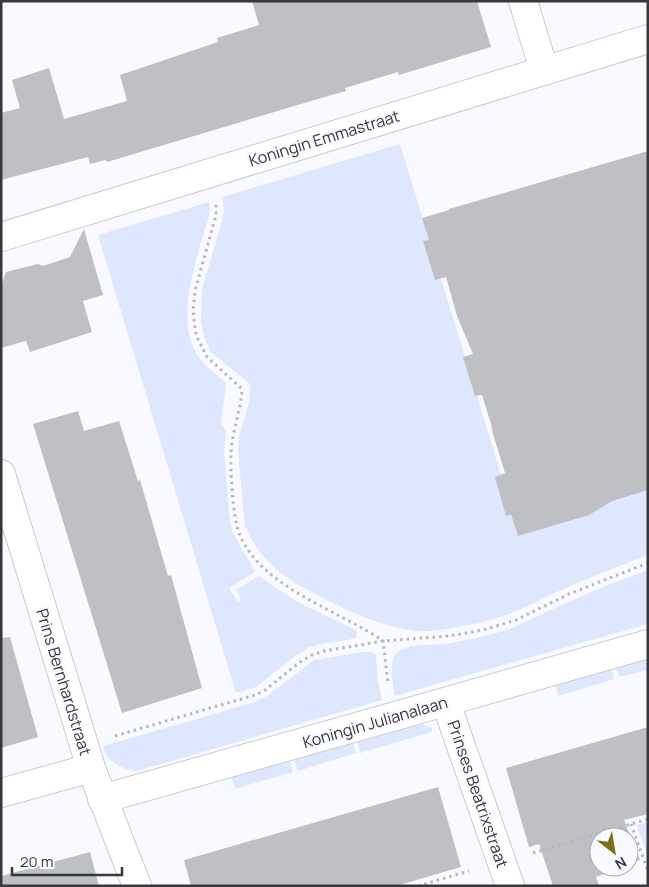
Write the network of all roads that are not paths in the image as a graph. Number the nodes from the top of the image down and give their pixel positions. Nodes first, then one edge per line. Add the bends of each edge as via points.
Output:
1 (523, 1) edge
2 (648, 39) edge
3 (544, 70) junction
4 (1, 237) edge
5 (1, 474) edge
6 (648, 644) edge
7 (446, 703) junction
8 (87, 756) junction
9 (1, 793) edge
10 (102, 799) junction
11 (136, 886) edge
12 (510, 886) edge

1 - 3 street
2 - 3 street, Koningin Emmastraat
3 - 4 street, Koningin Emmastraat
5 - 8 street, Prins Bernhardstraat
6 - 7 street, Koningin Julianalaan
7 - 10 street, Koningin Julianalaan
7 - 12 street, Prinses Beatrixstraat
8 - 9 street
8 - 10 street, Prins Bernhardstraat
10 - 11 street, Prins Bernhardstraat

